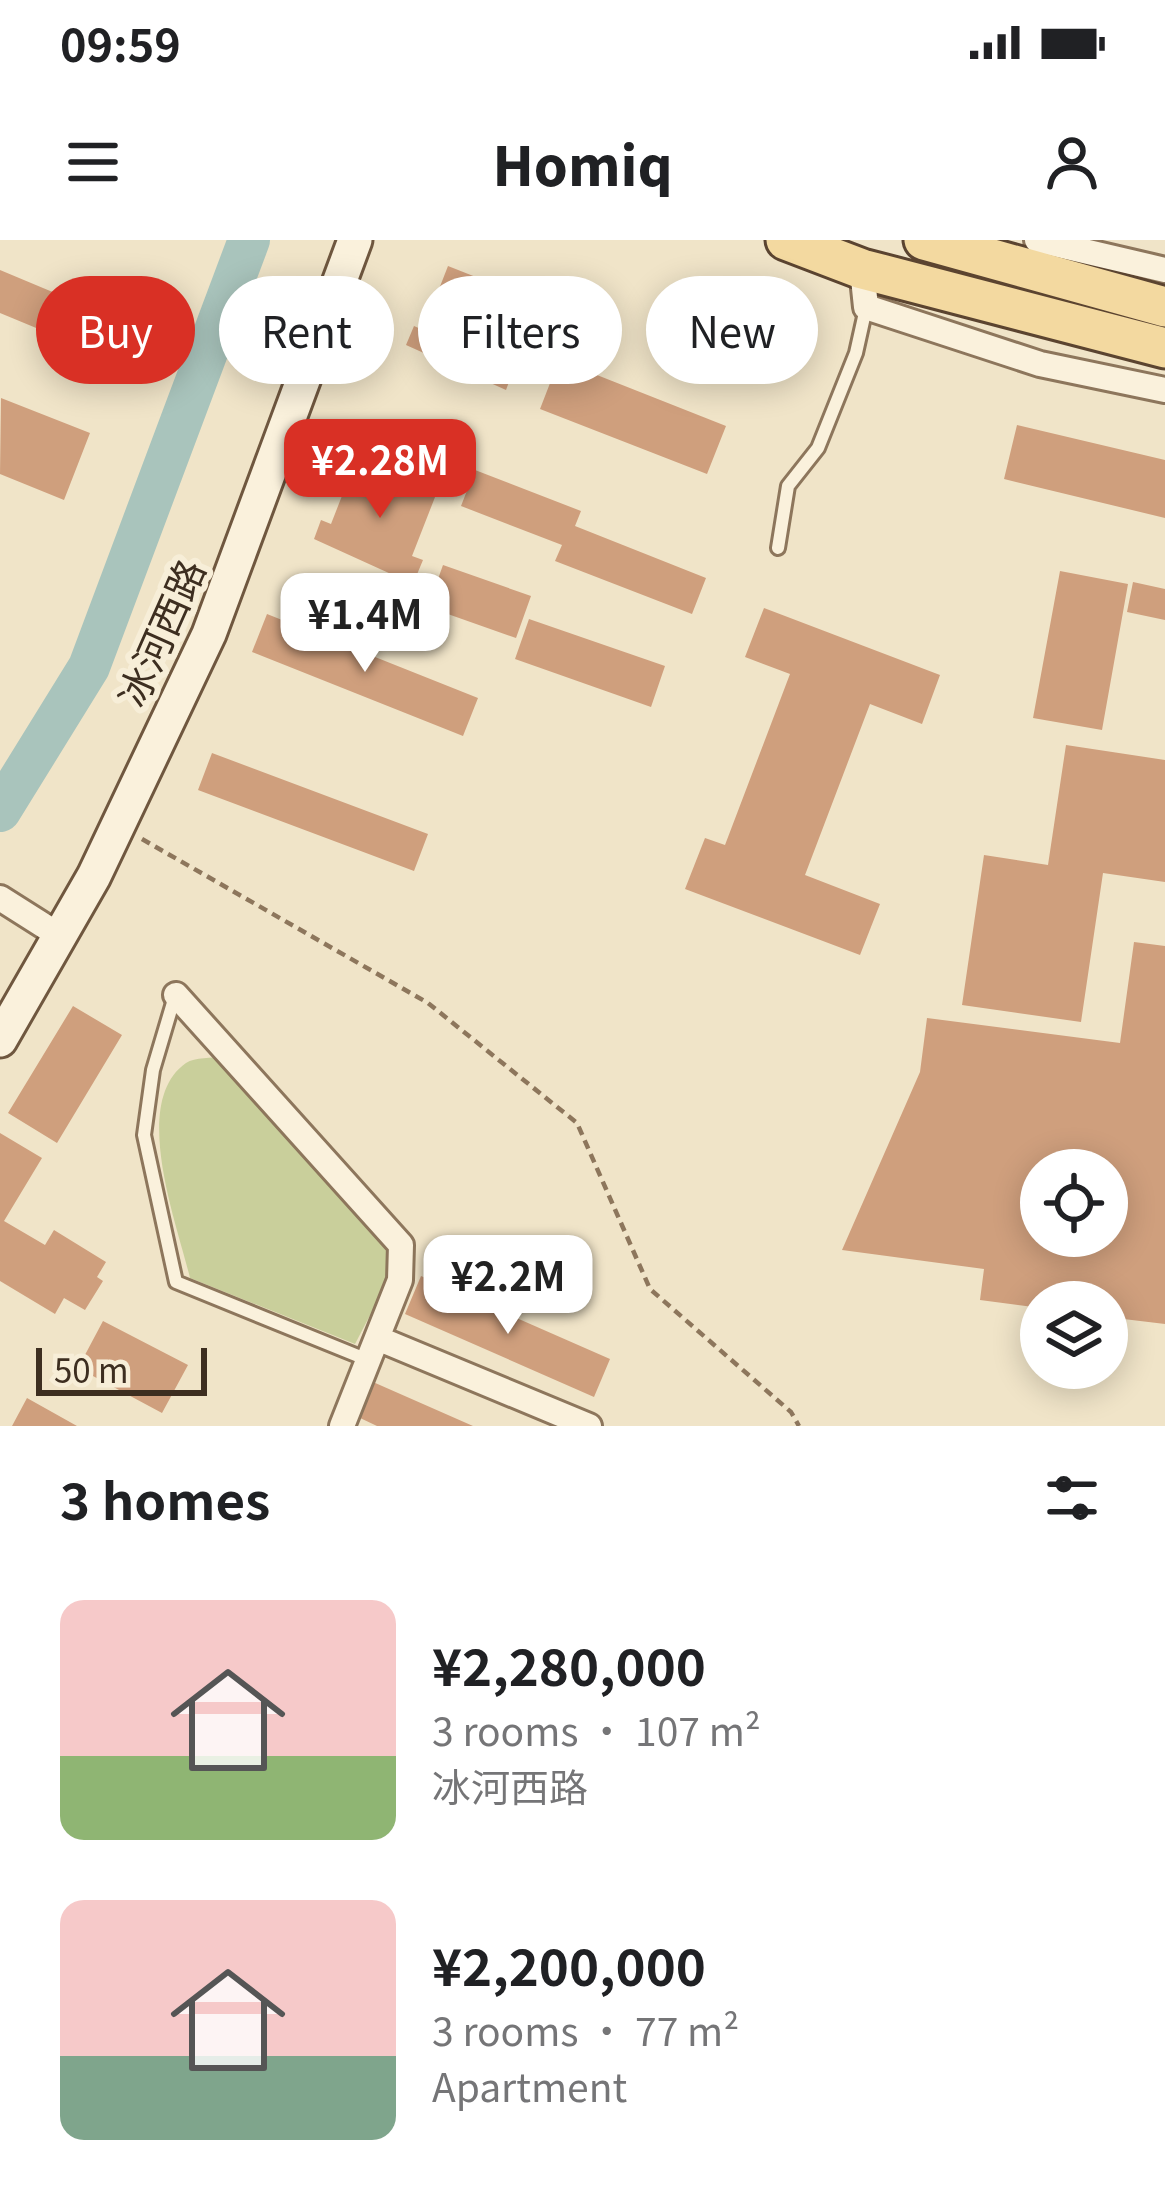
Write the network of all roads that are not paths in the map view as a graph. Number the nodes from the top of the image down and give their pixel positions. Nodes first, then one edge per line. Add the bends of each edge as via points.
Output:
1 (355, 240) edge
2 (786, 240) edge
3 (924, 240) edge
4 (1037, 240) edge
5 (1129, 267) edge
6 (1165, 270) edge
7 (864, 288) junction
8 (1165, 307) edge
9 (1165, 348) edge
10 (1165, 390) edge
11 (778, 548) dead end
12 (0, 898) edge
13 (60, 936) junction
14 (176, 994) joint
15 (0, 1040) edge
16 (372, 1349) junction
17 (343, 1426) edge
18 (590, 1426) edge

1 - 13 main road, 冰河西路 via 208,634
2 - 7 main road
3 - 5 main road
4 - 5 street
5 - 6 street
5 - 8 main road
7 - 9 main road
7 - 10 street via 1040,364
7 - 11 lane via 856,352 818,448 788,486
12 - 13 street
13 - 15 main road, 冰河西路
14 - 16 street via 401,1245 400,1280
14 - 16 lane via 144,1136 176,1282
16 - 17 street
16 - 18 street

